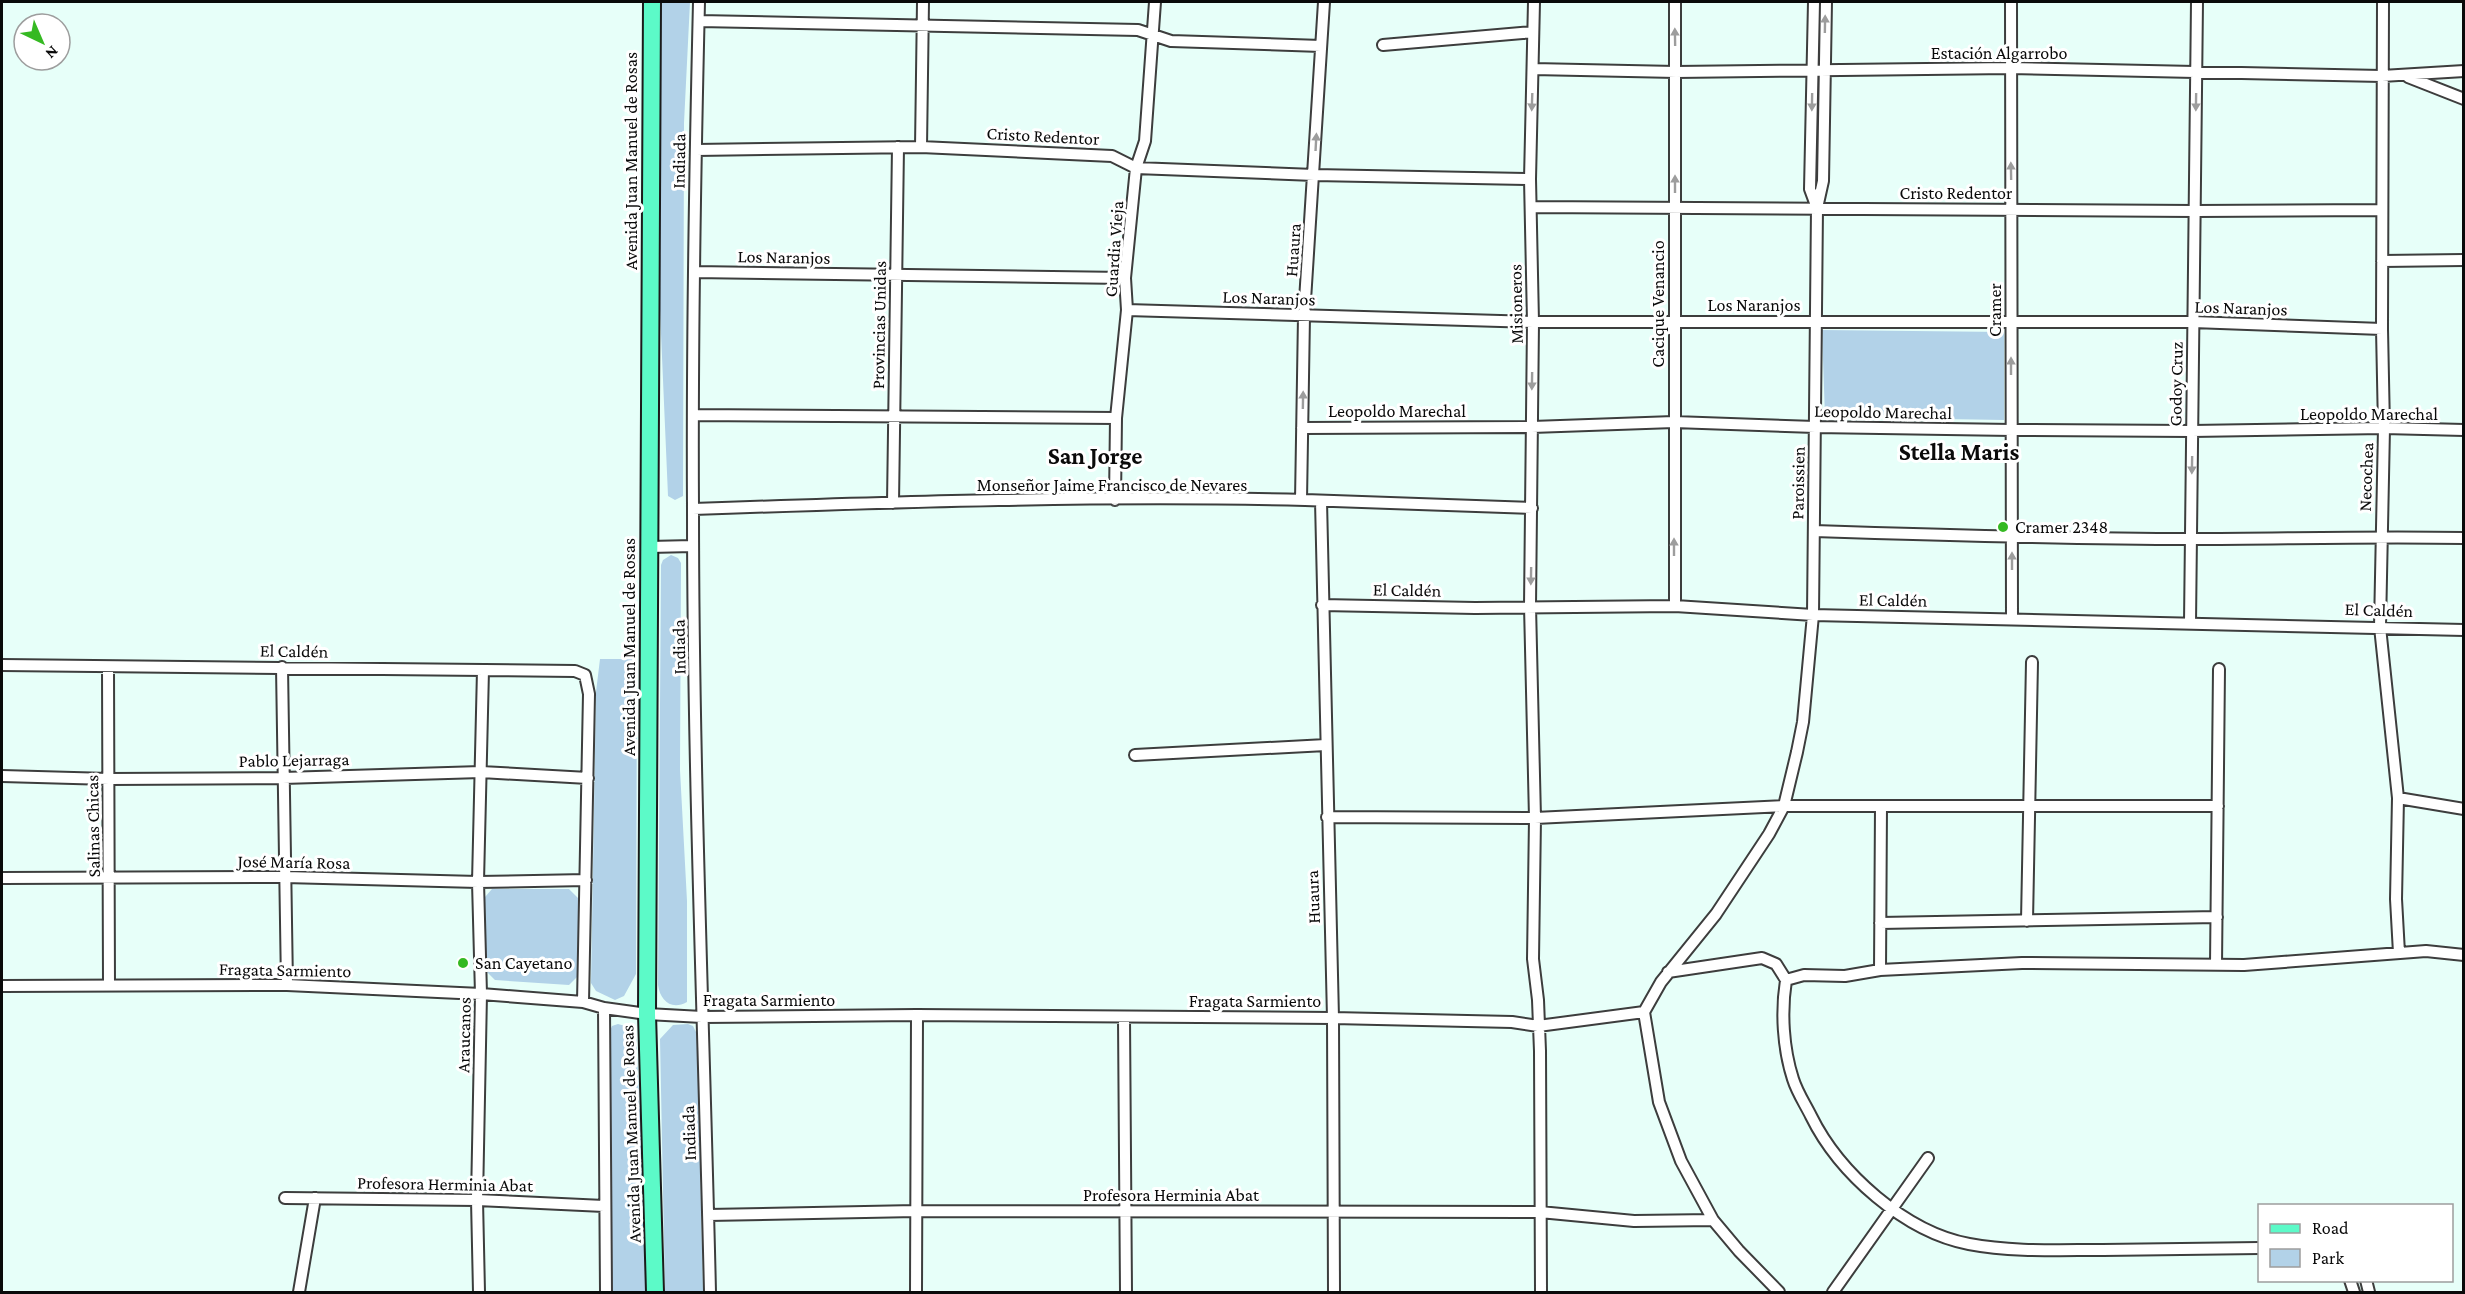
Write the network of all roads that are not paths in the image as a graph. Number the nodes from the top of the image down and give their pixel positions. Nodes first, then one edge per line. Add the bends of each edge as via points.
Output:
1 (651, 2) edge
2 (699, 2) edge
3 (923, 2) edge
4 (1155, 2) edge
5 (1324, 2) edge
6 (1533, 2) edge
7 (1675, 2) edge
8 (1814, 2) edge
9 (1826, 2) edge
10 (2010, 2) edge
11 (2197, 2) edge
12 (2383, 2) edge
13 (699, 21) junction
14 (922, 26) junction
15 (1533, 32) junction
16 (1154, 36) junction
17 (1383, 45) dead end
18 (1321, 46) junction
19 (2010, 68) junction
20 (1533, 69) junction
21 (1812, 69) junction
22 (1825, 70) junction
23 (1676, 72) junction
24 (2462, 73) edge
25 (2196, 74) junction
26 (2403, 75) junction
27 (2382, 76) junction
28 (2463, 99) edge
29 (898, 147) junction
30 (921, 147) junction
31 (696, 150) junction
32 (1136, 168) junction
33 (1314, 176) junction
34 (1530, 179) junction
35 (1531, 207) junction
36 (1675, 208) junction
37 (1817, 208) junction
38 (2012, 209) junction
39 (2382, 210) junction
40 (2195, 211) junction
41 (2463, 260) edge
42 (2382, 261) junction
43 (694, 272) junction
44 (897, 275) junction
45 (1125, 278) junction
46 (1127, 310) junction
47 (1304, 316) junction
48 (1533, 322) junction
49 (1675, 322) junction
50 (1816, 322) junction
51 (2193, 322) junction
52 (2011, 323) junction
53 (2382, 329) junction
54 (693, 415) junction
55 (895, 417) junction
56 (1116, 418) junction
57 (1674, 422) junction
58 (1532, 427) junction
59 (1302, 428) junction
60 (1815, 428) junction
61 (2384, 428) junction
62 (2012, 430) junction
63 (2463, 430) edge
64 (2192, 431) junction
65 (1115, 500) junction
66 (1301, 500) junction
67 (1321, 501) junction
68 (893, 502) junction
69 (1532, 508) junction
70 (693, 509) junction
71 (1814, 531) junction
72 (2381, 536) junction
73 (2012, 537) junction
74 (2463, 538) edge
75 (2191, 539) junction
76 (649, 546) junction
77 (693, 546) junction
78 (1322, 605) junction
79 (1530, 606) junction
80 (1675, 606) junction
81 (1813, 615) junction
82 (2012, 619) junction
83 (2190, 623) junction
84 (2380, 627) junction
85 (2463, 630) edge
86 (2032, 662) dead end
87 (2, 665) edge
88 (108, 667) junction
89 (282, 667) junction
90 (2218, 669) dead end
91 (483, 670) junction
92 (1326, 745) junction
93 (1135, 755) dead end
94 (481, 772) junction
95 (2, 776) edge
96 (284, 778) junction
97 (588, 778) junction
98 (110, 779) junction
99 (2398, 798) junction
100 (1784, 806) junction
101 (1881, 806) junction
102 (2029, 806) junction
103 (2218, 807) junction
104 (2463, 809) edge
105 (1327, 817) junction
106 (1535, 818) junction
107 (285, 877) junction
108 (2, 878) edge
109 (111, 879) junction
110 (586, 880) junction
111 (478, 882) junction
112 (2217, 917) junction
113 (2028, 921) junction
114 (1880, 924) junction
115 (2399, 953) junction
116 (2463, 955) edge
117 (2216, 965) junction
118 (1880, 970) junction
119 (1668, 972) junction
120 (1786, 980) junction
121 (109, 985) junction
122 (287, 985) junction
123 (2, 986) edge
124 (481, 994) junction
125 (583, 1002) junction
126 (604, 1008) junction
127 (1644, 1012) junction
128 (647, 1014) junction
129 (916, 1015) junction
130 (702, 1017) junction
131 (1333, 1017) junction
132 (1124, 1018) junction
133 (1539, 1026) junction
134 (1928, 1158) dead end
135 (285, 1198) dead end
136 (315, 1198) junction
137 (477, 1200) junction
138 (603, 1206) junction
139 (1891, 1210) junction
140 (916, 1211) junction
141 (1126, 1211) junction
142 (1335, 1212) junction
143 (1540, 1212) junction
144 (708, 1215) junction
145 (1713, 1220) junction
146 (2258, 1248) edge
147 (299, 1293) edge
148 (479, 1293) edge
149 (606, 1293) edge
150 (656, 1293) edge
151 (710, 1293) edge
152 (916, 1293) edge
153 (1126, 1293) edge
154 (1334, 1293) edge
155 (1541, 1293) edge
156 (1779, 1293) edge
157 (1833, 1293) edge

1 - 76 main road, Avenida Juan Manuel de Rosas
2 - 13 street, Indiada
3 - 14 street
4 - 16 street, Guardia Vieja
5 - 18 street, Huaura
6 - 15 street, Misioneros
23 -> 7 street, Cacique Venancio
8 - 21 street, Paroissien
22 -> 9 street, Paroissien
10 - 19 street, Cramer
11 - 25 street, Godoy Cruz
12 - 27 street, Necochea
13 - 14 street
13 - 31 street, Indiada
14 - 16 street via 1138,30
14 - 30 street
15 - 17 street
15 - 20 street, Misioneros
16 - 18 street via 1171,41
16 - 32 street, Guardia Vieja via 1146,141
33 -> 18 street, Huaura
19 - 22 street, Estación Algarrobo
19 - 25 street, Estación Algarrobo
38 -> 19 street, Cramer
20 - 23 street, Estación Algarrobo
20 -> 34 street, Misioneros
21 - 22 street, Estación Algarrobo
21 - 23 street, Estación Algarrobo
21 -> 37 street, Paroissien via 1810,189
22 - 37 street, Paroissien via 1823,181
36 -> 23 street, Cacique Venancio
24 - 26 street, Estación Algarrobo
25 - 27 street, Estación Algarrobo
25 -> 40 street, Godoy Cruz
26 - 27 street, Estación Algarrobo
26 - 28 street
27 - 39 street, Necochea
29 - 30 street, Cristo Redentor
29 - 31 street, Cristo Redentor
29 - 44 street, Provincias Unidas
30 - 32 street, Cristo Redentor via 1112,156
31 - 43 street, Indiada
32 - 33 street, Cristo Redentor
32 - 45 street, Guardia Vieja
33 - 34 street, Cristo Redentor
33 - 47 street, Huaura
34 - 35 street, Misioneros
35 - 36 street, Cristo Redentor
35 - 48 street, Misioneros
36 - 37 street, Cristo Redentor
36 - 49 street, Cacique Venancio
37 - 38 street, Cristo Redentor
37 - 50 street, Paroissien
38 - 40 street, Cristo Redentor
38 - 52 street, Cramer
39 - 40 street, Cristo Redentor
39 - 42 street, Necochea
40 - 51 street, Godoy Cruz
41 - 42 street
42 - 53 street, Necochea
43 - 44 street, Los Naranjos
43 - 54 street, Indiada
44 - 45 street, Los Naranjos
44 - 55 street, Provincias Unidas
45 - 46 street, Guardia Vieja
46 - 47 street, Los Naranjos
46 - 56 street, Guardia Vieja
47 - 48 street, Los Naranjos
59 -> 47 street, Huaura
48 - 49 street, Los Naranjos
48 -> 58 street, Misioneros
49 - 50 street, Los Naranjos
49 - 57 street, Cacique Venancio
50 - 52 street, Los Naranjos
50 - 60 street, Paroissien
51 - 52 street, Los Naranjos
51 - 53 street, Los Naranjos
51 - 64 street, Godoy Cruz
62 -> 52 street, Cramer
53 - 61 street, Necochea
54 - 55 street
54 - 70 street, Indiada
55 - 56 street
55 - 68 street, Provincias Unidas
56 - 65 street, Guardia Vieja
57 - 58 street, Leopoldo Marechal
57 - 60 street, Leopoldo Marechal
80 -> 57 street, Cacique Venancio
58 - 59 street, Leopoldo Marechal
58 - 69 street, Misioneros
59 - 66 street, Huaura
60 - 62 street, Leopoldo Marechal
60 - 71 street, Paroissien
61 - 63 street, Leopoldo Marechal
61 - 64 street, Leopoldo Marechal
61 - 72 street, Necochea
62 - 64 street, Leopoldo Marechal
62 - 73 street, Cramer
64 -> 75 street, Godoy Cruz
65 - 66 street, Monseñor Jaime Francisco de Nevares
65 - 68 street, Monseñor Jaime Francisco de Nevares
66 - 67 street, Monseñor Jaime Francisco de Nevares
67 - 69 street, Monseñor Jaime Francisco de Nevares
67 - 78 street, Huaura
68 - 70 street, Monseñor Jaime Francisco de Nevares
69 -> 79 street, Misioneros
70 - 77 street, Indiada
71 - 73 street
71 - 81 street, Paroissien
72 - 74 street
72 - 75 street
72 - 84 street, Necochea
73 - 75 street
82 -> 73 street, Cramer
75 - 83 street, Godoy Cruz
76 - 77 street
76 - 128 main road, Avenida Juan Manuel de Rosas
77 - 130 street, Indiada
78 - 79 street, El Caldén
78 - 92 street, Huaura
79 - 80 street, El Caldén
79 - 106 street, Misioneros
80 - 81 street, El Caldén
81 - 82 street, El Caldén
81 - 100 street, Paroissien via 1803,722
82 - 83 street, El Caldén
83 - 84 street, El Caldén
84 - 85 street, El Caldén
84 - 99 street, Necochea
86 - 102 street
87 - 88 street, El Caldén
88 - 89 street, El Caldén
88 - 98 street, Salinas Chicas
89 - 91 street, El Caldén
89 - 96 street
90 - 103 street
91 - 94 street, Araucanos
91 - 97 street, El Caldén via 575,671 585,675 589,694
92 - 93 street
92 - 105 street, Huaura
94 - 96 street, Pablo Lejarraga
94 - 97 street, Pablo Lejarraga
94 - 111 street, Araucanos
95 - 98 street, Pablo Lejarraga
96 - 98 street, Pablo Lejarraga
96 - 107 street
97 - 110 street
98 - 109 street, Salinas Chicas
99 - 104 street
99 - 115 street, Necochea
100 - 101 street
100 - 106 street
100 - 119 street, Paroissien via 1716,914
101 - 102 street
101 - 114 street
102 - 103 street
102 - 113 street
103 - 112 street
105 - 106 street
105 - 131 street, Huaura
106 - 133 street, Misioneros via 1533,959
107 - 109 street, José María Rosa
107 - 111 street, José María Rosa
107 - 122 street
108 - 109 street, José María Rosa
109 - 121 street, Salinas Chicas
110 - 111 street, José María Rosa
110 - 125 street
111 - 124 street, Araucanos
112 - 113 street
112 - 117 street
113 - 114 street
114 - 118 street
115 - 116 street
115 - 117 street
117 - 118 street via 2022,963
118 - 120 street via 1845,976 1804,975
119 - 120 street via 1762,958 1776,964
119 - 127 street, Paroissien
120 - 139 street via 1785,1042 1793,1080 1819,1133 1854,1176
121 - 122 street, Fragata Sarmiento
121 - 123 street, Fragata Sarmiento
122 - 124 street, Fragata Sarmiento
124 - 125 street, Fragata Sarmiento
124 - 137 street, Araucanos
125 - 126 street, Fragata Sarmiento
126 - 128 street, Fragata Sarmiento
126 - 138 street
127 - 133 street, Fragata Sarmiento
127 - 145 street via 1659,1102 1681,1161
128 - 130 street, Fragata Sarmiento
128 - 150 main road, Avenida Juan Manuel de Rosas
129 - 130 street, Fragata Sarmiento
129 - 132 street, Fragata Sarmiento
129 - 140 street
130 - 144 street, Indiada
131 - 132 street, Fragata Sarmiento
131 - 133 street, Fragata Sarmiento
131 - 142 street, Huaura
132 - 141 street
133 - 143 street
134 - 139 street
135 - 136 street, Profesora Herminia Abat
136 - 137 street, Profesora Herminia Abat
136 - 147 street
137 - 138 street, Profesora Herminia Abat
137 - 148 street, Araucanos
138 - 149 street
139 - 146 street via 1967,1244 2056,1250
139 - 157 street
140 - 141 street, Profesora Herminia Abat
140 - 144 street, Profesora Herminia Abat
140 - 152 street
141 - 142 street, Profesora Herminia Abat
141 - 153 street
142 - 143 street, Profesora Herminia Abat
142 - 154 street, Huaura
143 - 145 street, Profesora Herminia Abat via 1634,1221
143 - 155 street
144 - 151 street, Indiada
145 - 156 street

